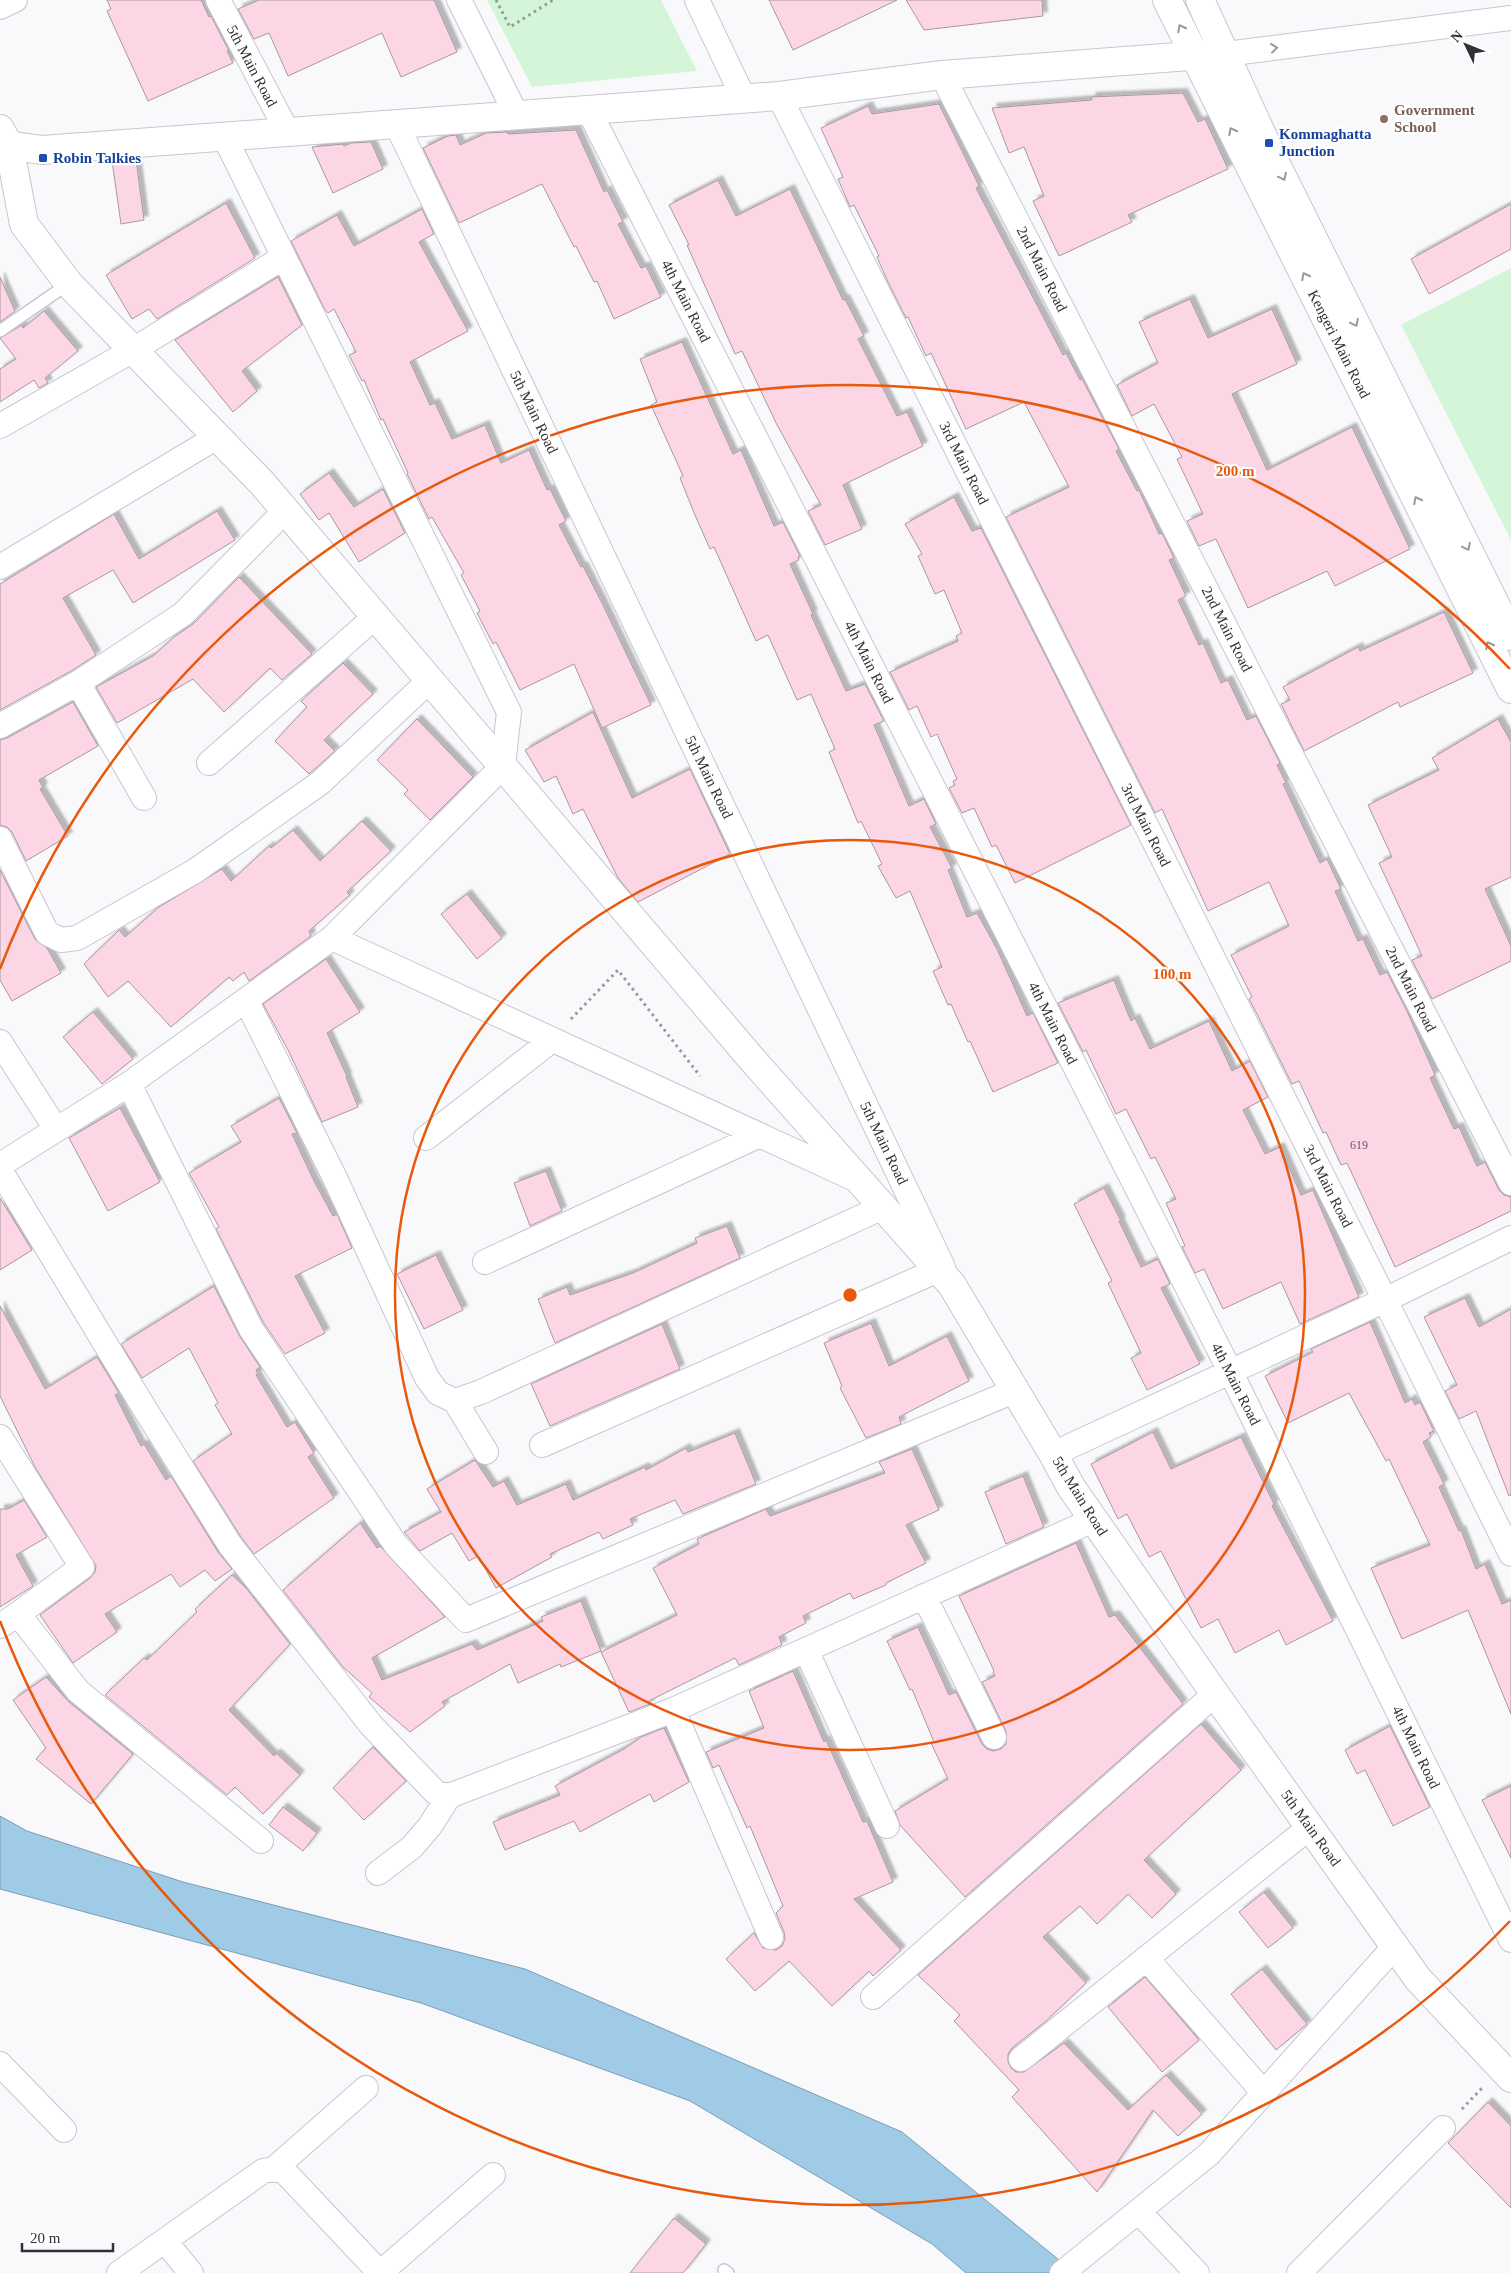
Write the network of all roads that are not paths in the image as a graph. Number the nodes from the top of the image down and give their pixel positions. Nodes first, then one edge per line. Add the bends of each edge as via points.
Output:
1 (15, 0) edge
2 (218, 0) edge
3 (459, 0) edge
4 (697, 0) edge
5 (1167, 0) edge
6 (1200, 0) edge
7 (0, 7) edge
8 (1511, 18) edge
9 (1226, 54) junction
10 (1195, 56) junction
11 (942, 74) junction
12 (779, 96) junction
13 (743, 97) junction
14 (588, 109) junction
15 (516, 114) junction
16 (396, 123) junction
17 (287, 131) junction
18 (224, 136) junction
19 (3, 139) edge
20 (284, 257) junction
21 (69, 284) junction
22 (0, 331) edge
23 (133, 350) junction
24 (0, 426) edge
25 (217, 437) junction
26 (285, 511) junction
27 (0, 567) edge
28 (376, 616) junction
29 (1511, 636) edge
30 (430, 680) junction
31 (78, 683) junction
32 (1511, 689) edge
33 (0, 726) edge
34 (210, 763) dead end
35 (502, 766) junction
36 (144, 798) dead end
37 (0, 839) edge
38 (332, 938) junction
39 (246, 1000) junction
40 (552, 1040) junction
41 (0, 1042) edge
42 (129, 1084) junction
43 (56, 1129) junction
44 (760, 1136) junction
45 (426, 1138) dead end
46 (0, 1165) edge
47 (0, 1170) edge
48 (860, 1181) junction
49 (1511, 1183) edge
50 (883, 1208) junction
51 (1511, 1238) edge
52 (485, 1262) dead end
53 (945, 1277) junction
54 (1385, 1300) junction
55 (1230, 1373) junction
56 (1014, 1391) junction
57 (455, 1401) junction
58 (0, 1437) edge
59 (542, 1445) dead end
60 (486, 1452) dead end
61 (1053, 1454) junction
62 (1093, 1520) junction
63 (1511, 1554) edge
64 (924, 1596) junction
65 (9, 1620) edge
66 (806, 1650) junction
67 (1215, 1694) junction
68 (673, 1710) junction
69 (994, 1737) dead end
70 (449, 1796) junction
71 (887, 1826) dead end
72 (1310, 1827) junction
73 (261, 1841) dead end
74 (378, 1874) dead end
75 (771, 1936) dead end
76 (1511, 1940) edge
77 (1395, 1946) junction
78 (1146, 1958) junction
79 (873, 1997) dead end
80 (1022, 2059) dead end
81 (0, 2064) edge
82 (1507, 2073) edge
83 (366, 2088) dead end
84 (1264, 2093) junction
85 (1444, 2128) road end
86 (64, 2130) dead end
87 (274, 2168) junction
88 (493, 2175) dead end
89 (1139, 2212) junction
90 (165, 2242) junction
91 (119, 2273) edge
92 (191, 2273) edge
93 (380, 2273) edge
94 (1062, 2273) edge
95 (1197, 2273) edge
96 (1299, 2273) edge

1 - 7 street
2 - 17 street, 5th Main Road
3 - 15 street
4 - 13 street
10 -> 5 main road, Kengeri Main Road
6 - 9 main road, Kengeri Main Road
9 -> 8 street
9 - 10 main road
9 -> 29 main road, Kengeri Main Road via 1269,150
10 - 11 main road
32 -> 10 main road, Kengeri Main Road
11 - 12 main road
11 - 49 street, 2nd Main Road
12 - 13 main road
12 - 54 street, 3rd Main Road
13 - 14 main road
14 - 15 main road
14 - 55 street, 4th Main Road
15 - 16 main road
16 - 17 main road
16 - 53 street, 5th Main Road
17 - 18 main road
18 - 19 main road via 42,150
18 - 20 street
19 - 21 main road via 24,224
20 - 23 street
20 - 35 street via 509,712
21 - 22 lane
21 - 23 main road
23 - 24 street
23 - 25 main road
25 - 26 main road
25 - 27 street
26 - 28 main road
26 - 31 street via 183,614
28 - 30 main road
28 - 34 street
30 - 35 main road
30 - 37 street via 320,783 194,871 77,938 61,940 47,933
31 - 33 street
31 - 36 street
35 - 38 street
35 - 48 main road
38 - 39 street
38 - 40 street
39 - 42 street
39 - 57 street via 334,1176 427,1378 438,1393
40 - 44 street
40 - 45 street
41 - 43 street
42 - 43 street
42 - 56 street via 250,1329 396,1545 466,1620
43 - 46 street
44 - 48 street
44 - 52 street
47 - 70 street via 230,1545 371,1725 436,1793
48 - 50 main road
50 - 53 main road
50 - 57 street via 490,1388
51 - 54 street
53 - 56 main road, 5th Main Road
53 - 59 street
54 - 55 street
54 - 63 street, 3rd Main Road
55 - 61 street
55 - 76 street, 4th Main Road
56 - 61 main road, 5th Main Road
57 - 60 street
58 - 65 street via 82,1567
61 - 62 main road, 5th Main Road
62 - 64 street
62 - 67 main road, 5th Main Road
64 - 66 street
64 - 69 street
65 - 73 street via 78,1691
66 - 68 street
66 - 71 street
67 - 72 main road, 5th Main Road
67 - 79 street
68 - 70 street
68 - 75 street
70 - 74 street via 430,1826 412,1846
72 - 77 main road, 5th Main Road
72 - 78 street
77 - 82 main road, 5th Main Road via 1418,1979
77 - 84 street
78 - 80 street
78 - 84 street
81 - 86 street
83 - 87 street
84 - 89 street via 1209,2154
85 - 96 street
87 - 90 street via 263,2171
87 - 93 street via 284,2172
88 - 93 street
89 - 94 street
89 - 95 street
90 - 91 street
90 - 92 street

